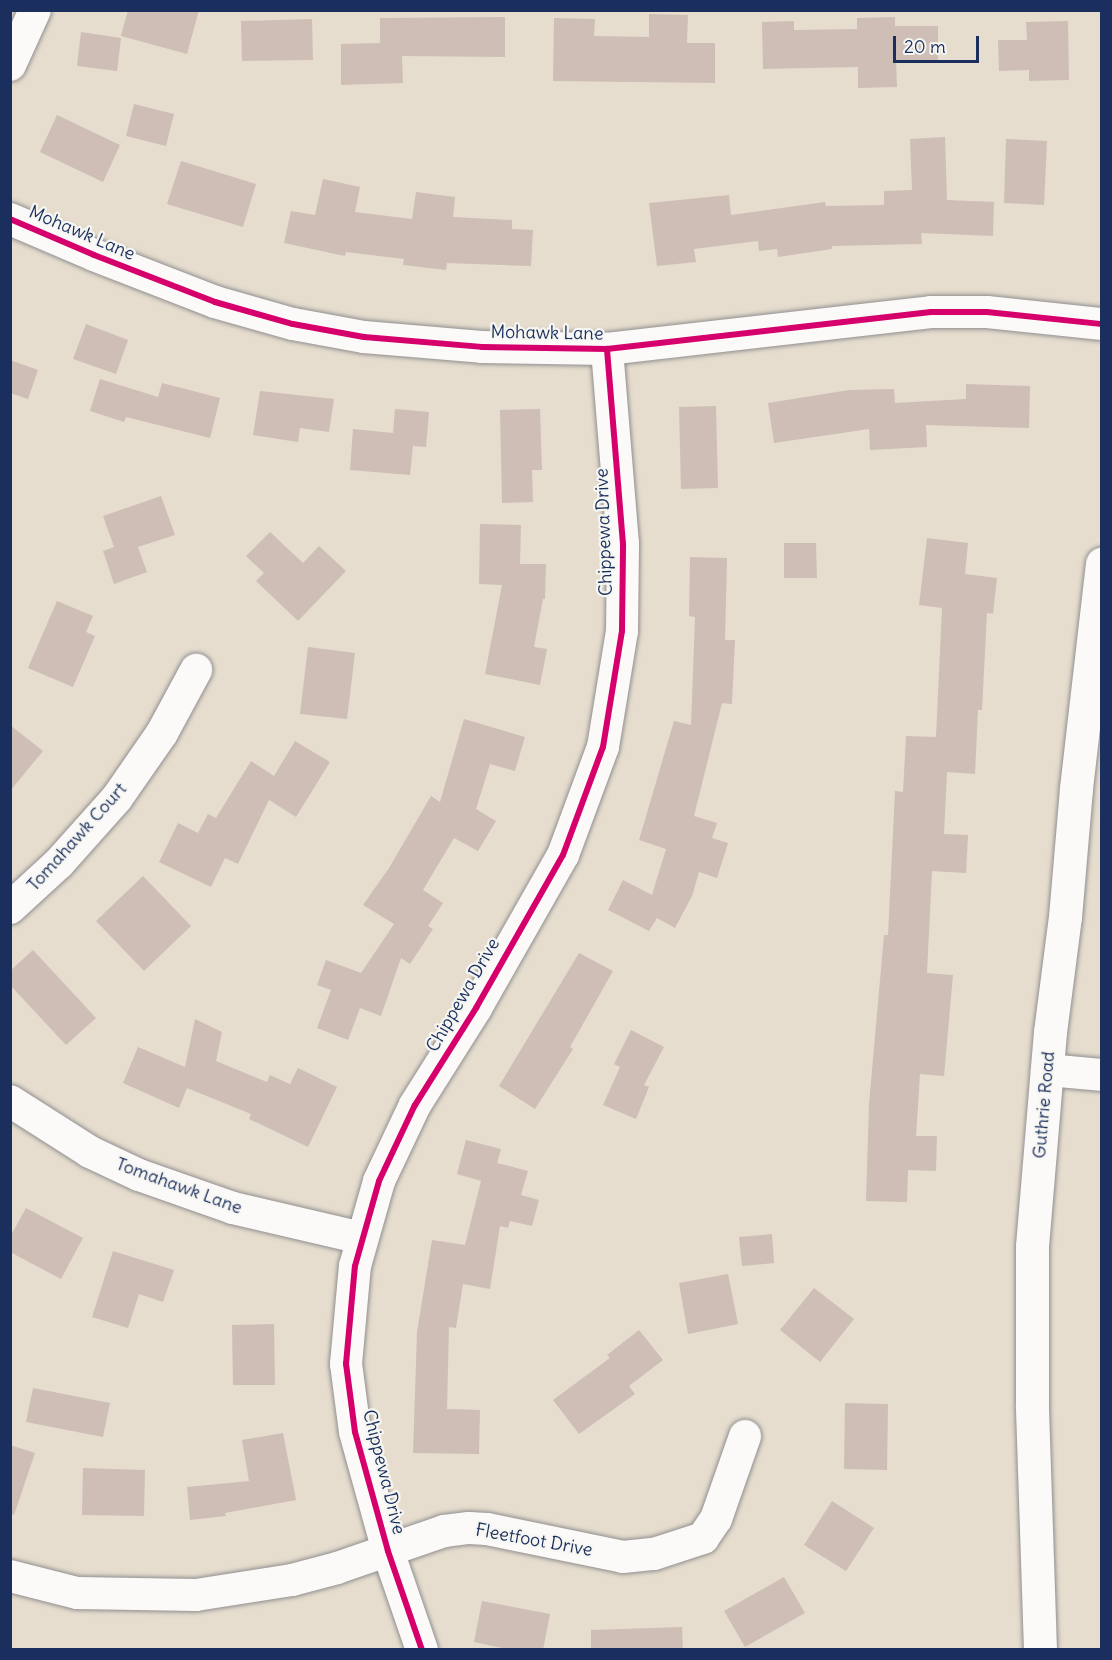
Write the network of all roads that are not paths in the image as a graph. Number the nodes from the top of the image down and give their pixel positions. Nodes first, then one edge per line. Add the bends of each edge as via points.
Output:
1 (35, 10) edge
2 (10, 65) edge
3 (10, 219) edge
4 (1101, 324) edge
5 (607, 349) junction
6 (1101, 564) edge
7 (196, 670) dead end
8 (1094, 695) edge
9 (10, 908) edge
10 (1047, 1070) junction
11 (1101, 1075) edge
12 (10, 1101) edge
13 (362, 1238) junction
14 (745, 1436) dead end
15 (388, 1551) junction
16 (10, 1576) edge
17 (422, 1650) edge
18 (1040, 1650) edge

1 - 2 street
3 - 5 street, Mohawk Lane via 215,302 293,324 364,337 482,347
4 - 5 street, Mohawk Lane via 987,312 932,312
5 - 13 street, Chippewa Drive via 623,544 622,631 603,747 563,855 476,1008 415,1105 379,1181
6 - 8 street, Guthrie Road
7 - 9 street, Tomahawk Court via 162,733 117,798 58,863
8 - 10 street, Guthrie Road
10 - 11 street
10 - 18 street, Guthrie Road via 1032,1246 1032,1405
12 - 13 street, Tomahawk Lane via 90,1152 139,1175 233,1208
13 - 15 street, Chippewa Drive via 352,1286 346,1364 355,1432
14 - 15 street, Fleetfoot Drive via 716,1519 704,1538 654,1554 623,1557 469,1528 444,1531
15 - 16 street, Fleetfoot Drive via 292,1580 196,1595 77,1593
15 - 17 street, Chippewa Drive

